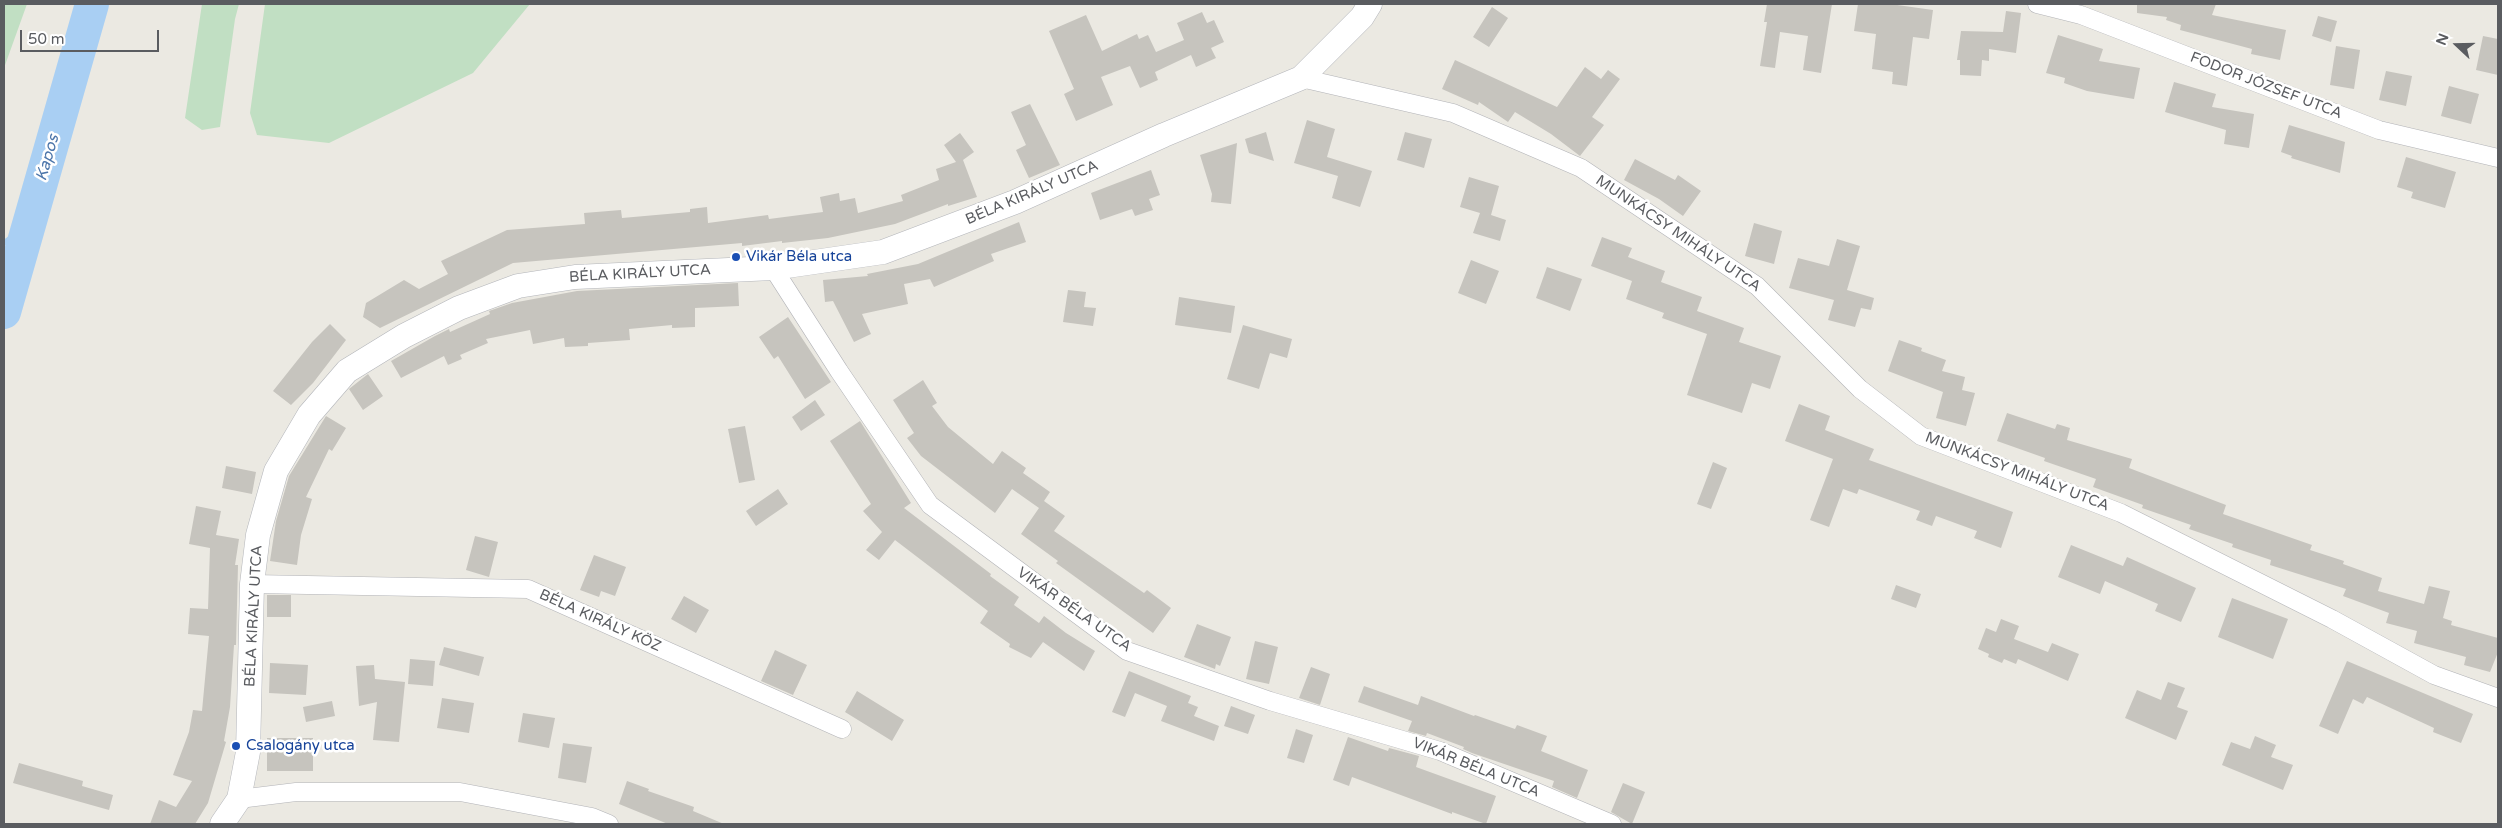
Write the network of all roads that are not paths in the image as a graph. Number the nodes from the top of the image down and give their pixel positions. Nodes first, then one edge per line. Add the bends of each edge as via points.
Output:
1 (1370, 4) edge
2 (2037, 4) edge
3 (1300, 78) junction
4 (2498, 158) edge
5 (774, 268) junction
6 (252, 584) junction
7 (2498, 698) edge
8 (842, 729) dead end
9 (239, 800) junction
10 (222, 824) edge
11 (609, 824) edge
12 (1612, 824) edge

1 - 3 street, BÉLA KIRÁLY UTCA via 1362,17
2 - 4 street, FODOR JÓZSEF UTCA via 2081,15 2379,130
3 - 5 street, BÉLA KIRÁLY UTCA via 1015,202 884,252
3 - 7 street, MUNKÁCSY MIHÁLY UTCA via 1453,113 1581,168 1757,286 1860,389 1922,436 2121,513 2332,618 2434,675
5 - 6 street, BÉLA KIRÁLY UTCA via 575,276 518,286 459,308 396,341 347,371 309,415 276,470 258,535
5 - 12 street, VIKÁR BÉLA UTCA via 930,506 1127,651 1270,701 1440,751
6 - 8 street, BÉLA KIRÁLY KÖZ via 528,590
6 - 9 street, BÉLA KIRÁLY UTCA via 248,752
9 - 10 street, BÉLA KIRÁLY UTCA
9 - 11 street via 296,792 460,792 592,817

